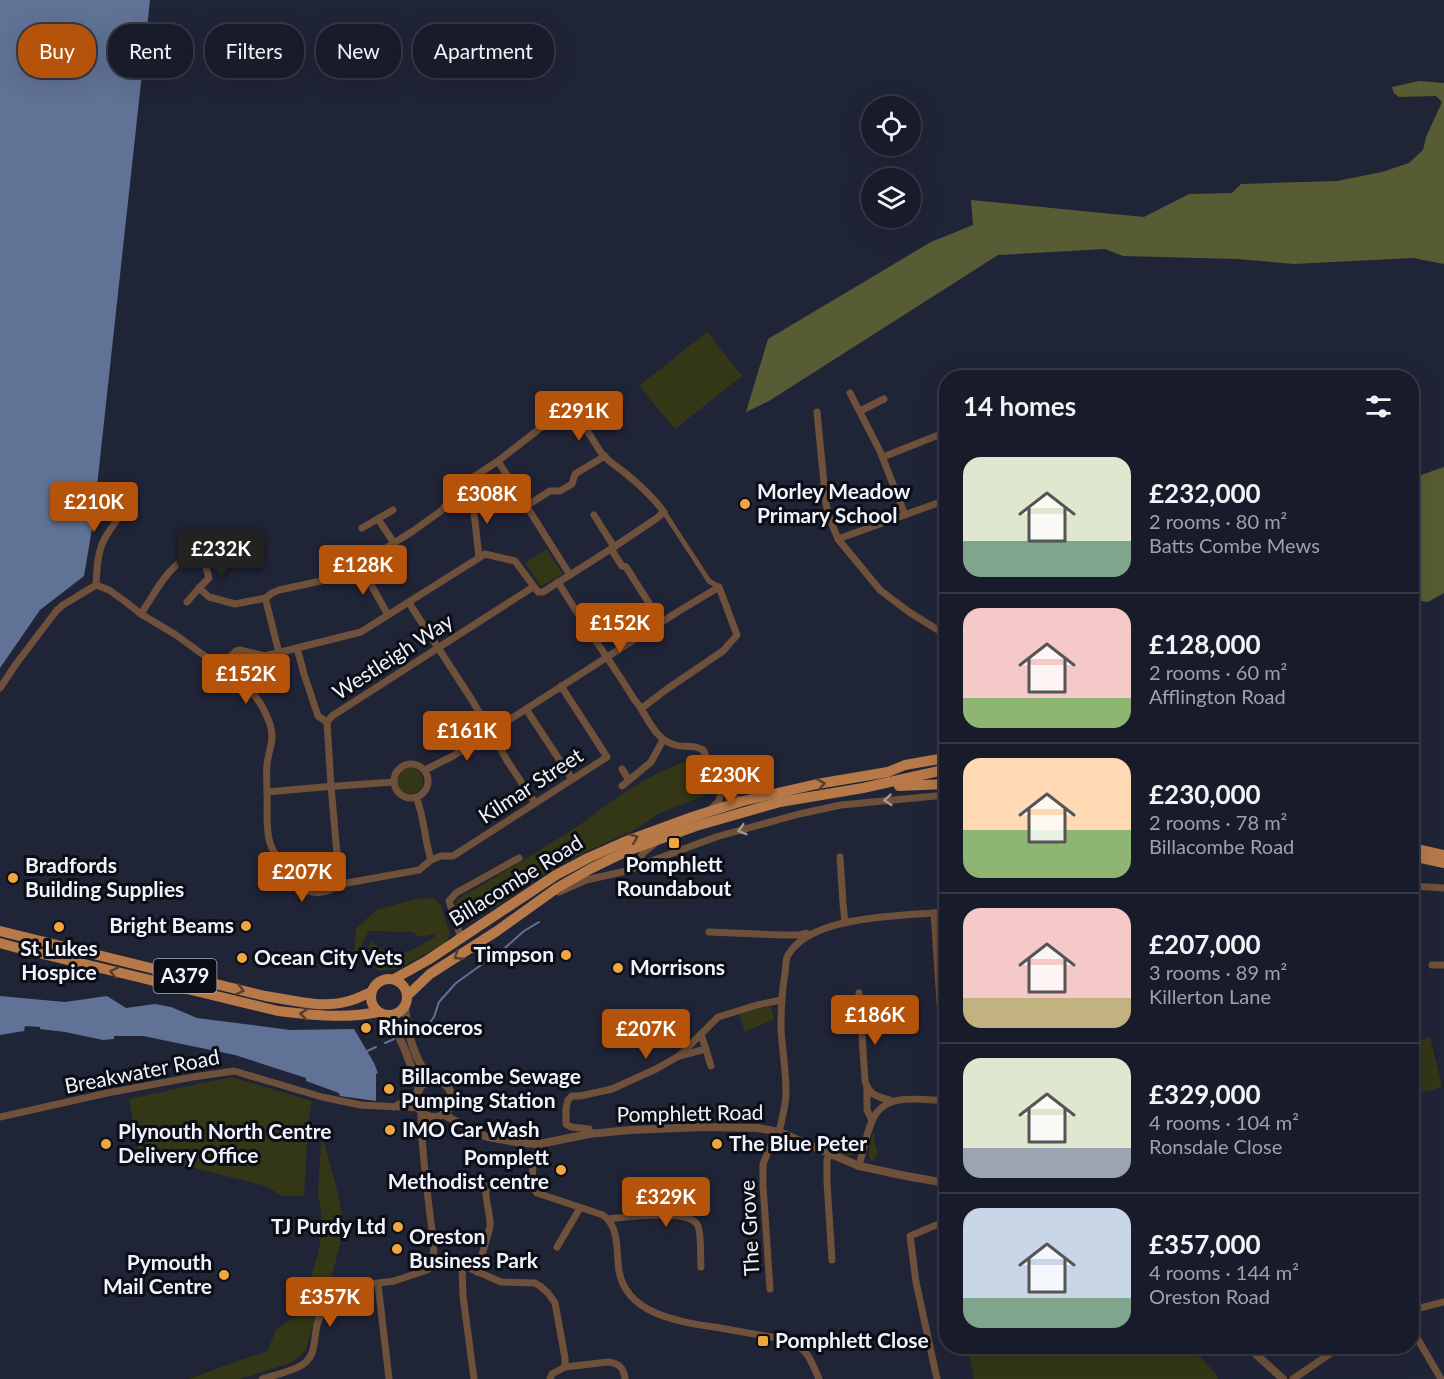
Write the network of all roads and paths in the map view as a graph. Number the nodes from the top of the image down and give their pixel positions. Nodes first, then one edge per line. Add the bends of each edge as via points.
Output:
1 (850, 393) dead end
2 (884, 399) dead end
3 (860, 411) junction
4 (818, 412) dead end
5 (939, 435) edge
6 (605, 456) junction
7 (882, 457) junction
8 (498, 461) junction
9 (468, 482) junction
10 (134, 493) dead end
11 (939, 503) edge
12 (526, 506) junction
13 (393, 510) dead end
14 (664, 512) junction
15 (594, 515) dead end
16 (902, 517) junction
17 (378, 519) junction
18 (362, 528) dead end
19 (838, 539) junction
20 (394, 543) junction
21 (226, 545) dead end
22 (613, 548) junction
23 (479, 557) junction
24 (204, 561) dead end
25 (360, 565) junction
26 (570, 575) junction
27 (558, 582) junction
28 (96, 585) junction
29 (533, 587) junction
30 (719, 587) junction
31 (199, 588) junction
32 (266, 598) junction
33 (187, 602) dead end
34 (409, 603) junction
35 (141, 614) junction
36 (388, 615) junction
37 (661, 622) junction
38 (939, 630) edge
39 (438, 647) junction
40 (297, 648) junction
41 (279, 653) junction
42 (610, 655) junction
43 (222, 674) junction
44 (561, 686) junction
45 (0, 688) edge
46 (642, 708) junction
47 (526, 710) junction
48 (327, 722) junction
49 (490, 733) junction
50 (663, 740) junction
51 (939, 759) edge
52 (622, 769) dead end
53 (425, 770) junction
54 (939, 771) edge
55 (572, 780) junction
56 (629, 780) junction
57 (394, 783) junction
58 (939, 784) edge
59 (331, 786) junction
60 (622, 786) dead end
61 (722, 788) junction
62 (863, 788) junction
63 (267, 792) junction
64 (939, 796) edge
65 (416, 797) junction
66 (743, 801) junction
67 (535, 802) junction
68 (710, 811) junction
69 (662, 838) junction
70 (1419, 850) edge
71 (1444, 855) edge
72 (840, 857) dead end
73 (519, 858) dead end
74 (1419, 858) edge
75 (431, 860) junction
76 (1444, 863) edge
77 (634, 868) junction
78 (343, 882) junction
79 (1419, 886) edge
80 (1444, 888) edge
81 (542, 900) junction
82 (934, 913) junction
83 (939, 913) edge
84 (845, 923) junction
85 (0, 931) edge
86 (709, 932) dead end
87 (809, 935) junction
88 (461, 938) junction
89 (0, 943) edge
90 (133, 964) junction
91 (1431, 965) dead end
92 (1444, 965) edge
93 (139, 978) junction
94 (394, 980) junction
95 (939, 987) edge
96 (371, 992) junction
97 (858, 993) dead end
98 (781, 1000) junction
99 (406, 1001) junction
100 (267, 1002) junction
101 (383, 1014) junction
102 (701, 1034) junction
103 (706, 1049) junction
104 (679, 1056) junction
105 (711, 1066) dead end
106 (432, 1081) junction
107 (867, 1088) junction
108 (418, 1092) junction
109 (893, 1101) junction
110 (939, 1101) edge
111 (451, 1105) junction
112 (394, 1107) junction
113 (420, 1110) junction
114 (438, 1115) junction
115 (0, 1117) edge
116 (872, 1120) junction
117 (464, 1126) junction
118 (776, 1132) junction
119 (422, 1134) junction
120 (589, 1134) junction
121 (538, 1144) junction
122 (830, 1154) junction
123 (859, 1166) junction
124 (939, 1183) edge
125 (532, 1185) junction
126 (580, 1208) junction
127 (608, 1219) junction
128 (939, 1224) edge
129 (557, 1247) dead end
130 (832, 1260) dead end
131 (459, 1266) junction
132 (432, 1267) junction
133 (701, 1267) dead end
134 (477, 1272) junction
135 (378, 1284) junction
136 (770, 1289) dead end
137 (1444, 1302) edge
138 (1419, 1308) edge
139 (1419, 1341) edge
140 (1256, 1354) edge
141 (1330, 1354) edge
142 (565, 1367) junction
143 (262, 1379) edge
144 (389, 1379) edge
145 (474, 1379) edge
146 (550, 1379) edge
147 (625, 1379) edge
148 (819, 1379) edge
149 (937, 1379) edge
150 (1283, 1379) edge
151 (1293, 1379) edge
152 (1441, 1379) edge

1 - 3 street
2 - 3 street
3 - 7 street
4 - 19 street via 826,504
5 - 7 street
6 - 8 street via 578,418 566,411
6 - 12 street via 575,474 572,484 560,491 550,491
6 - 14 street via 655,499
7 - 16 street
8 - 9 street
8 - 12 street
9 - 20 street via 454,490 441,511
9 - 23 street
10 - 28 street via 104,540
11 - 16 street
12 - 26 street
13 - 17 street
14 - 22 street
14 - 30 street via 709,581
15 - 22 street
16 - 19 street
17 - 18 street
17 - 20 street
19 - 38 street via 880,590
20 - 25 street
21 - 35 street via 178,562
22 - 26 street
22 - 37 street
23 - 29 street via 485,554 518,563
23 - 34 street
24 - 31 street via 209,578
25 - 32 street via 341,576 279,590
25 - 36 street
26 - 27 street
27 - 29 street via 543,592
27 - 42 street
28 - 35 street, Kilmar Street
28 - 45 street via 57,610
29 - 39 street, Westleigh Way
30 - 37 street
30 - 46 street via 737,635 723,651
31 - 32 street via 209,597 235,604
31 - 33 street
32 - 41 street
34 - 36 street
34 - 39 street
35 - 43 street, Kilmar Street via 220,667
36 - 40 street via 361,632
37 - 42 street
39 - 48 street, Westleigh Way
39 - 49 street
40 - 41 street
40 - 48 street via 318,716
41 - 43 street via 265,656 236,651 227,660
42 - 44 street
42 - 46 street
43 - 63 street, Kilmar Street via 252,693 270,725 273,738 267,762
44 - 47 street
44 - 55 street, Kilmar Street via 607,757
46 - 50 street
47 - 49 street
47 - 55 street
48 - 59 street, Westleigh Way
49 - 53 street
49 - 67 street
50 - 56 street via 651,762
50 - 61 street via 703,750
66 -> 51 main road, Billacombe Road / A379
52 - 56 street
53 - 57 street via 416,764 405,765 396,772
53 - 65 street via 428,784
54 - 62 main road, Billacombe Road / A379
55 - 67 street, Kilmar Street
56 - 60 street
57 - 59 street
57 - 65 street via 401,795
58 - 62 main road, Billacombe Road
59 - 63 street
59 - 78 street via 339,877
61 - 66 street
61 - 68 street via 719,801
62 - 69 main road, Billacombe Road / A379 via 780,802
63 - 78 street, Kilmar Street via 270,841 291,881 301,889 321,893
64 -> 77 street, Billacombe Road via 841,805 799,814 716,837
65 - 75 street
66 - 68 main road, Billacombe Road / A379
67 - 75 street, Kilmar Street via 453,856
88 -> 68 main road, Billacombe Road / A379 via 577,864 664,826
69 - 77 street, Billacombe Road via 643,853
69 - 81 main road, Billacombe Road / A379 via 590,869
70 - 71 main road
72 - 84 street
73 - 88 street via 456,893 449,901
74 - 76 main road
75 - 78 street, Kilmar Street via 419,870
77 - 81 street, Billacombe Road via 586,880
79 - 80 street
81 -> 99 main road, Billacombe Road / A379 via 430,974
82 - 83 street
82 - 84 street
82 - 95 street
84 - 87 street
85 - 90 main road, A379
86 - 87 street
87 - 98 street, The Grove via 787,957
88 - 94 main road, Billacombe Road / A379
93 -> 89 main road, A379
90 - 93 main road, A379
90 -> 100 main road, A379
91 - 92 street
93 - 100 main road, A379
94 - 96 main road, A379 via 380,981
94 - 99 main road via 405,988
96 - 100 main road, A379 via 329,1004
96 - 101 main road via 372,1005
97 - 107 street
98 - 102 street via 718,1017
98 - 118 street, The Grove via 786,1092
99 - 101 main road, A379 via 401,1012
99 - 106 street via 408,1031 423,1070
101 -> 100 main road, A379 via 308,1014
101 - 108 street via 400,1037
102 - 103 street
102 - 104 street
103 - 104 street
103 - 105 street
104 - 120 street via 612,1089 572,1096 566,1108 566,1124 589,1129
106 - 108 street
106 - 111 street via 448,1089
107 - 109 street via 876,1096
107 - 116 street via 867,1110
108 - 112 street
108 - 113 street
109 - 110 street
109 - 116 street via 884,1105
111 - 114 street
111 - 117 street
112 - 113 street, Breakwater Road
112 - 115 street, Breakwater Road via 321,1097 234,1071 115,1091
113 - 114 street
113 - 119 street
114 - 117 street, Pomphlett Road
114 - 119 street
116 - 123 street
117 - 121 street, Pomphlett Road via 488,1137
118 - 120 street, Pomphlett Road via 704,1127
118 - 122 street, Pomphlett Road
118 - 136 street, The Grove via 763,1164
119 - 132 street
120 - 121 street, Pomphlett Road
121 - 125 street
122 - 123 street, Pomphlett Road
122 - 130 street via 827,1182
123 - 124 street, Pomphlett Road
125 - 126 street via 537,1193
125 - 134 street via 491,1183 487,1187 491,1219
126 - 127 street
126 - 129 street
127 - 133 street via 663,1215 693,1220 698,1225 704,1255
127 - 148 street via 616,1238 621,1281 637,1302 665,1317 788,1340 805,1350
128 - 149 street via 910,1236
131 - 132 street
131 - 134 street
131 - 145 street
132 - 135 street
134 - 142 street via 501,1282 535,1283 548,1293 555,1303
135 - 143 street via 339,1288 319,1320 314,1350 308,1359
135 - 144 street
137 - 138 street
139 - 152 street
140 - 150 street
141 - 151 street
142 - 146 street
142 - 147 street via 615,1363 621,1366

